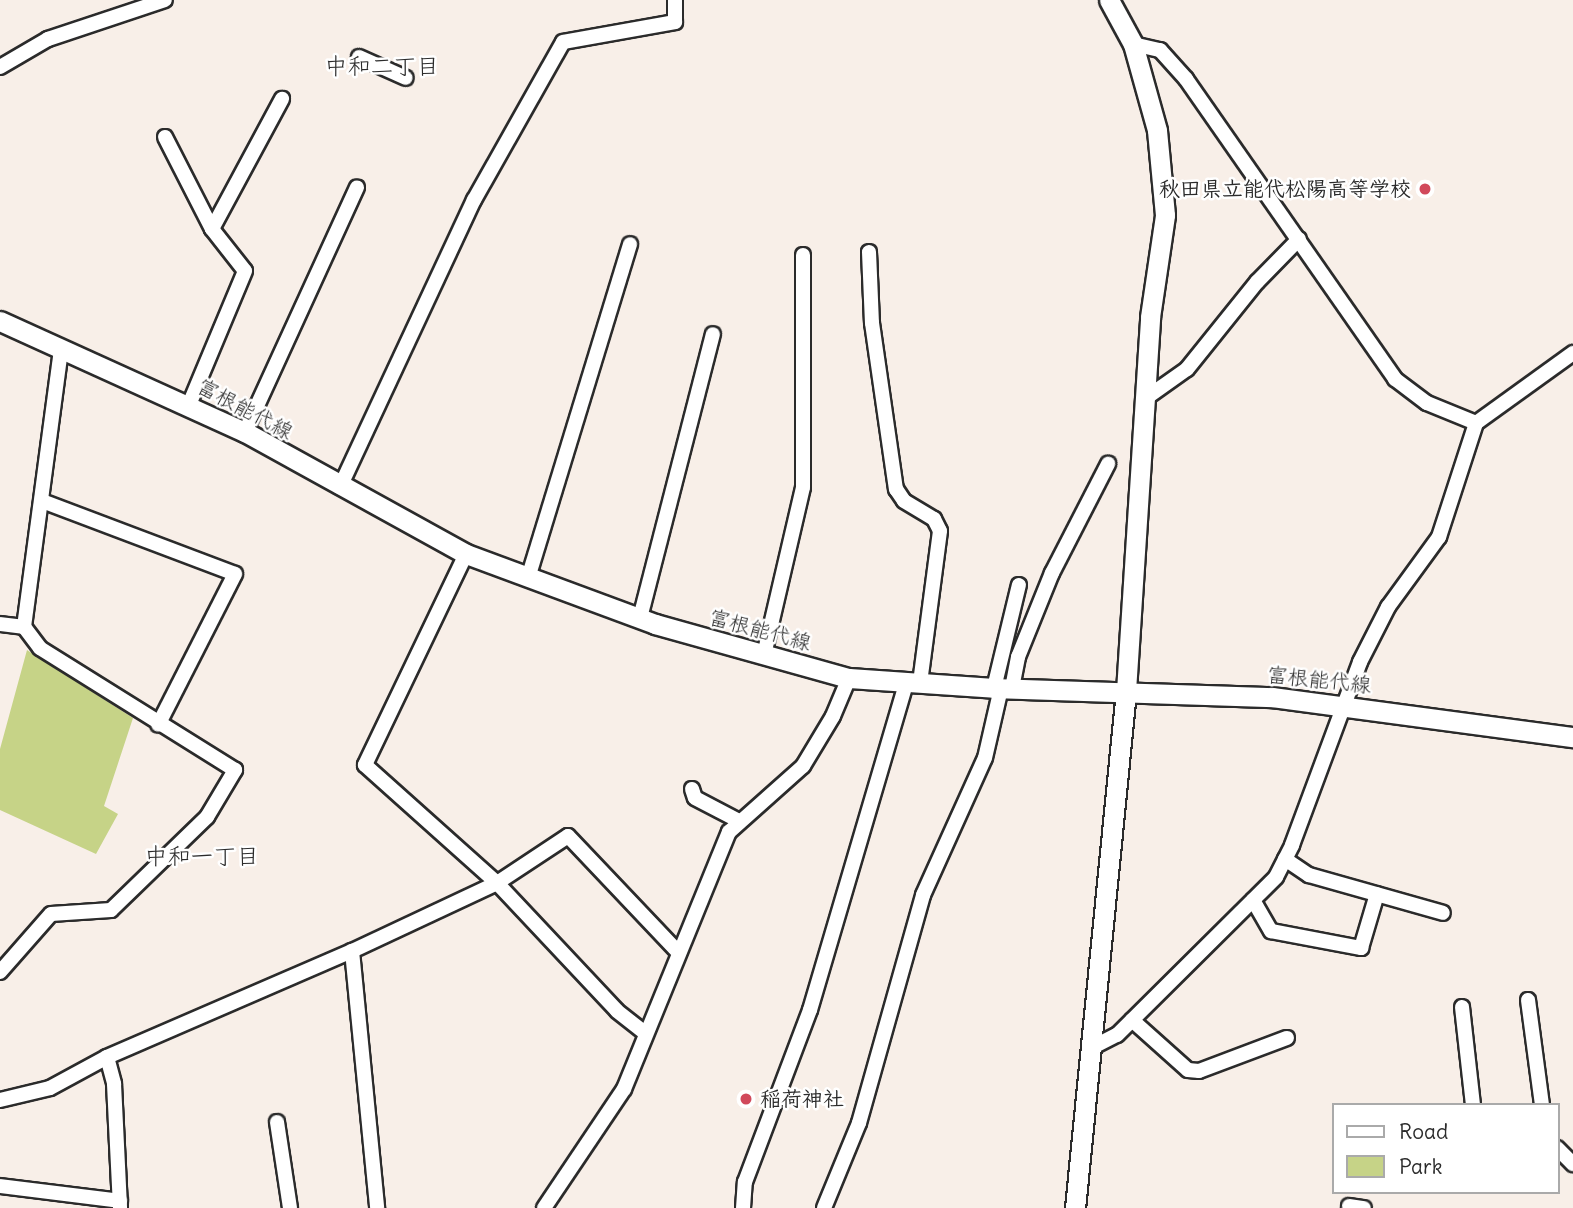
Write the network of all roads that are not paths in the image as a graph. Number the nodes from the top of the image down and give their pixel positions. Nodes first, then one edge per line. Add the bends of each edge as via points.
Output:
1 (165, 0) edge
2 (675, 0) edge
3 (1109, 0) edge
4 (1133, 44) junction
5 (359, 57) dead end
6 (0, 67) edge
7 (406, 78) dead end
8 (282, 99) dead end
9 (165, 137) dead end
10 (357, 187) dead end
11 (212, 229) junction
12 (1299, 239) junction
13 (630, 244) dead end
14 (869, 252) dead end
15 (803, 255) dead end
16 (0, 321) edge
17 (713, 334) dead end
18 (61, 349) junction
19 (1573, 354) edge
20 (1146, 398) junction
21 (189, 405) junction
22 (1476, 423) junction
23 (245, 432) junction
24 (1108, 464) dead end
25 (340, 487) junction
26 (42, 501) junction
27 (466, 554) junction
28 (528, 578) junction
29 (1019, 585) dead end
30 (639, 618) junction
31 (0, 624) edge
32 (24, 627) junction
33 (765, 655) junction
34 (849, 678) junction
35 (913, 683) junction
36 (1002, 688) junction
37 (1126, 691) junction
38 (1344, 704) junction
39 (159, 725) junction
40 (1573, 737) edge
41 (692, 789) dead end
42 (739, 821) junction
43 (1285, 859) junction
44 (497, 883) junction
45 (1377, 894) junction
46 (1253, 900) junction
47 (1443, 913) dead end
48 (352, 951) junction
49 (678, 952) junction
50 (0, 972) edge
51 (1528, 1000) dead end
52 (1462, 1007) dead end
53 (1132, 1020) junction
54 (645, 1033) junction
55 (1287, 1038) dead end
56 (1091, 1048) junction
57 (107, 1057) junction
58 (0, 1100) edge
59 (1473, 1103) edge
60 (1542, 1103) edge
61 (277, 1122) dead end
62 (1559, 1150) edge
63 (1573, 1164) edge
64 (0, 1186) edge
65 (120, 1205) edge
66 (1349, 1206) edge
67 (290, 1208) edge
68 (377, 1208) edge
69 (544, 1208) edge
70 (743, 1208) edge
71 (824, 1208) edge
72 (1075, 1208) edge
73 (1364, 1208) edge

1 - 6 street via 48,39
2 - 25 street via 675,22 563,42 474,200
3 - 4 main road
4 - 12 street via 1160,50 1186,79
4 - 20 main road via 1157,130 1165,215 1150,317
5 - 7 street
8 - 11 street
9 - 11 street
10 - 23 street
11 - 21 street via 245,271
12 - 20 street via 1257,282 1187,369
12 - 22 street via 1395,379 1427,403
13 - 28 street
14 - 35 street via 872,323 896,489 904,501 934,519 940,531
15 - 33 street via 803,487
16 - 18 main road, 富根能代線
17 - 30 street
18 - 21 main road, 富根能代線
18 - 26 street
19 - 22 street
20 - 37 main road
21 - 23 main road, 富根能代線
22 - 38 street via 1439,537 1388,607
23 - 25 main road, 富根能代線
24 - 36 street via 1052,573
25 - 27 main road, 富根能代線
26 - 32 street
26 - 39 street via 235,574
27 - 28 main road, 富根能代線
27 - 44 street via 365,765
28 - 30 main road, 富根能代線
29 - 36 street
30 - 33 main road, 富根能代線
31 - 32 street
32 - 39 street via 40,648
33 - 34 main road, 富根能代線
34 - 35 main road, 富根能代線
34 - 42 street via 834,716 803,766
35 - 36 main road, 富根能代線
35 - 70 street via 810,1010 746,1182
36 - 37 main road, 富根能代線
36 - 71 street via 985,758 923,895 859,1123
37 - 38 main road, 富根能代線
37 - 56 main road
38 - 40 main road, 富根能代線
38 - 43 street
39 - 50 street via 235,770 207,817 111,910 51,914
41 - 42 street via 695,798
42 - 49 street via 729,832
43 - 45 street via 1309,875
43 - 46 street via 1276,877
44 - 48 street
44 - 49 street via 568,836
44 - 54 street via 617,1011
45 - 46 street via 1361,948 1271,931
45 - 47 street
46 - 53 street
48 - 57 street
48 - 68 street
49 - 54 street
51 - 60 street
52 - 59 street
53 - 55 street via 1188,1070 1199,1071
53 - 56 street via 1117,1035
54 - 69 street via 624,1089
56 - 72 main road
57 - 58 street via 50,1088
57 - 65 street via 114,1084
61 - 67 street
62 - 63 street
64 - 65 street
66 - 73 street

